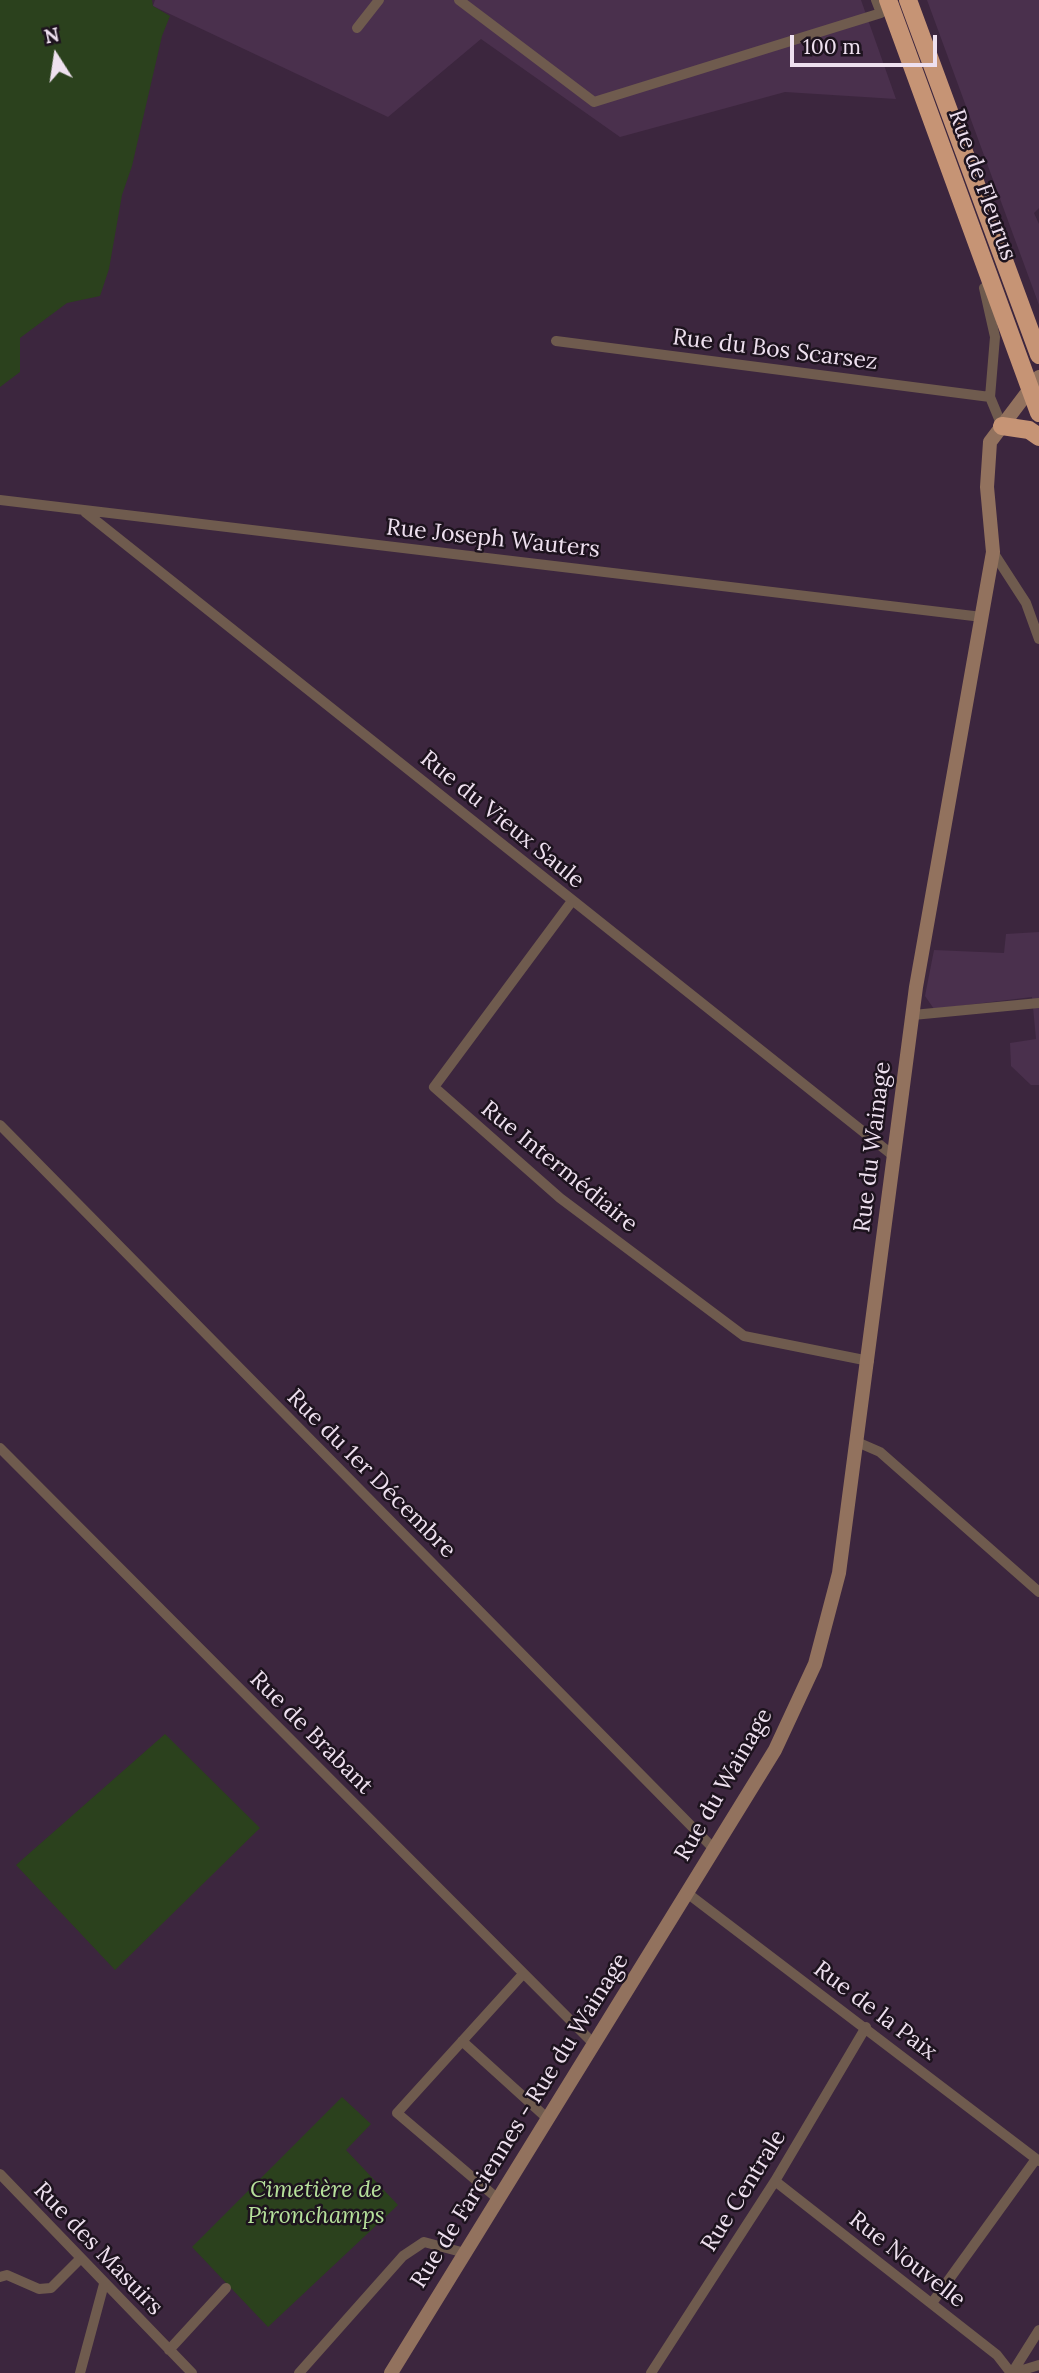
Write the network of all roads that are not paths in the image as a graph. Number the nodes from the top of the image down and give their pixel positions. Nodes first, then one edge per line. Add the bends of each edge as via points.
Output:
1 (379, 0) edge
2 (459, 0) edge
3 (908, 0) edge
4 (882, 4) edge
5 (357, 28) dead end
6 (984, 288) dead end
7 (1021, 302) junction
8 (1039, 312) edge
9 (556, 341) dead end
10 (1039, 355) edge
11 (1035, 382) edge
12 (990, 397) junction
13 (1039, 413) edge
14 (1002, 426) junction
15 (1039, 437) edge
16 (0, 500) edge
17 (85, 512) junction
18 (993, 552) junction
19 (982, 617) junction
20 (1039, 639) edge
21 (572, 901) junction
22 (1039, 1003) edge
23 (913, 1015) junction
24 (0, 1125) edge
25 (895, 1157) junction
26 (869, 1361) junction
27 (857, 1442) junction
28 (0, 1448) edge
29 (1039, 1592) edge
30 (715, 1850) junction
31 (687, 1893) junction
32 (523, 1974) junction
33 (866, 2027) junction
34 (462, 2041) junction
35 (595, 2045) junction
36 (548, 2119) junction
37 (1037, 2160) edge
38 (0, 2174) edge
39 (775, 2181) junction
40 (498, 2199) junction
41 (466, 2253) junction
42 (80, 2259) junction
43 (0, 2277) edge
44 (104, 2284) junction
45 (226, 2288) dead end
46 (932, 2303) junction
47 (1039, 2330) edge
48 (169, 2350) junction
49 (1039, 2365) edge
50 (80, 2373) edge
51 (192, 2373) edge
52 (299, 2373) edge
53 (391, 2373) edge
54 (651, 2373) edge
55 (1012, 2373) edge

1 - 5 street
2 - 4 street via 594,102
3 - 7 highway, Rue de Fleurus
4 - 11 highway, Rue de Fleurus via 917,79
6 - 12 street, Rue de Fleurus via 995,337
7 - 8 highway
7 - 10 highway, Rue de Fleurus
9 - 12 street, Rue du Bos Scarsez
11 - 13 highway, Rue de Fleurus
11 - 14 street, Rue du Wainage
12 - 14 street, Rue de Fleurus
14 - 15 highway via 1029,430
14 - 18 street, Rue du Wainage via 990,442
16 - 17 street, Rue Joseph Wauters
17 - 19 street, Rue Joseph Wauters
17 - 21 street, Rue du Vieux Saule
18 - 19 street, Rue du Wainage
18 - 20 street via 1026,603
19 - 23 street, Rue du Wainage
21 - 25 street, Rue du Vieux Saule
21 - 26 street, Rue Intermédiaire via 434,1087 560,1198 744,1336
22 - 23 street
23 - 25 street, Rue du Wainage
24 - 30 street, Rue du 1er Décembre
25 - 26 street, Rue du Wainage
26 - 27 street, Rue du Wainage
27 - 29 street via 880,1452
27 - 30 street, Rue du Wainage via 839,1573 815,1664 775,1750
28 - 32 street, Rue de Brabant
30 - 31 street, Rue du Wainage
31 - 33 street, Rue de la Paix
31 - 35 street, Rue de Farciennes - Rue du Wainage
32 - 34 street
32 - 35 street, Rue de Brabant
33 - 37 street, Rue de la Paix
33 - 39 street, Rue Centrale
34 - 36 street
34 - 40 street via 397,2113
35 - 36 street, Rue de Farciennes - Rue du Wainage
36 - 40 street, Rue de Farciennes - Rue du Wainage
37 - 46 street
38 - 42 street, Rue des Masuirs
39 - 46 street, Rue Nouvelle
39 - 54 street, Rue Centrale
40 - 41 street, Rue de Farciennes - Rue du Wainage
41 - 52 street via 424,2242 403,2256
41 - 53 street, Rue de Farciennes - Rue du Wainage
42 - 43 street via 51,2288 39,2289 7,2274
42 - 44 street, Rue des Masuirs
44 - 48 street, Rue des Masuirs
44 - 50 street
45 - 48 street, Rue des Masuirs
46 - 55 street, Rue Nouvelle via 997,2355
47 - 55 street
48 - 51 street, Rue des Masuirs
49 - 55 street

